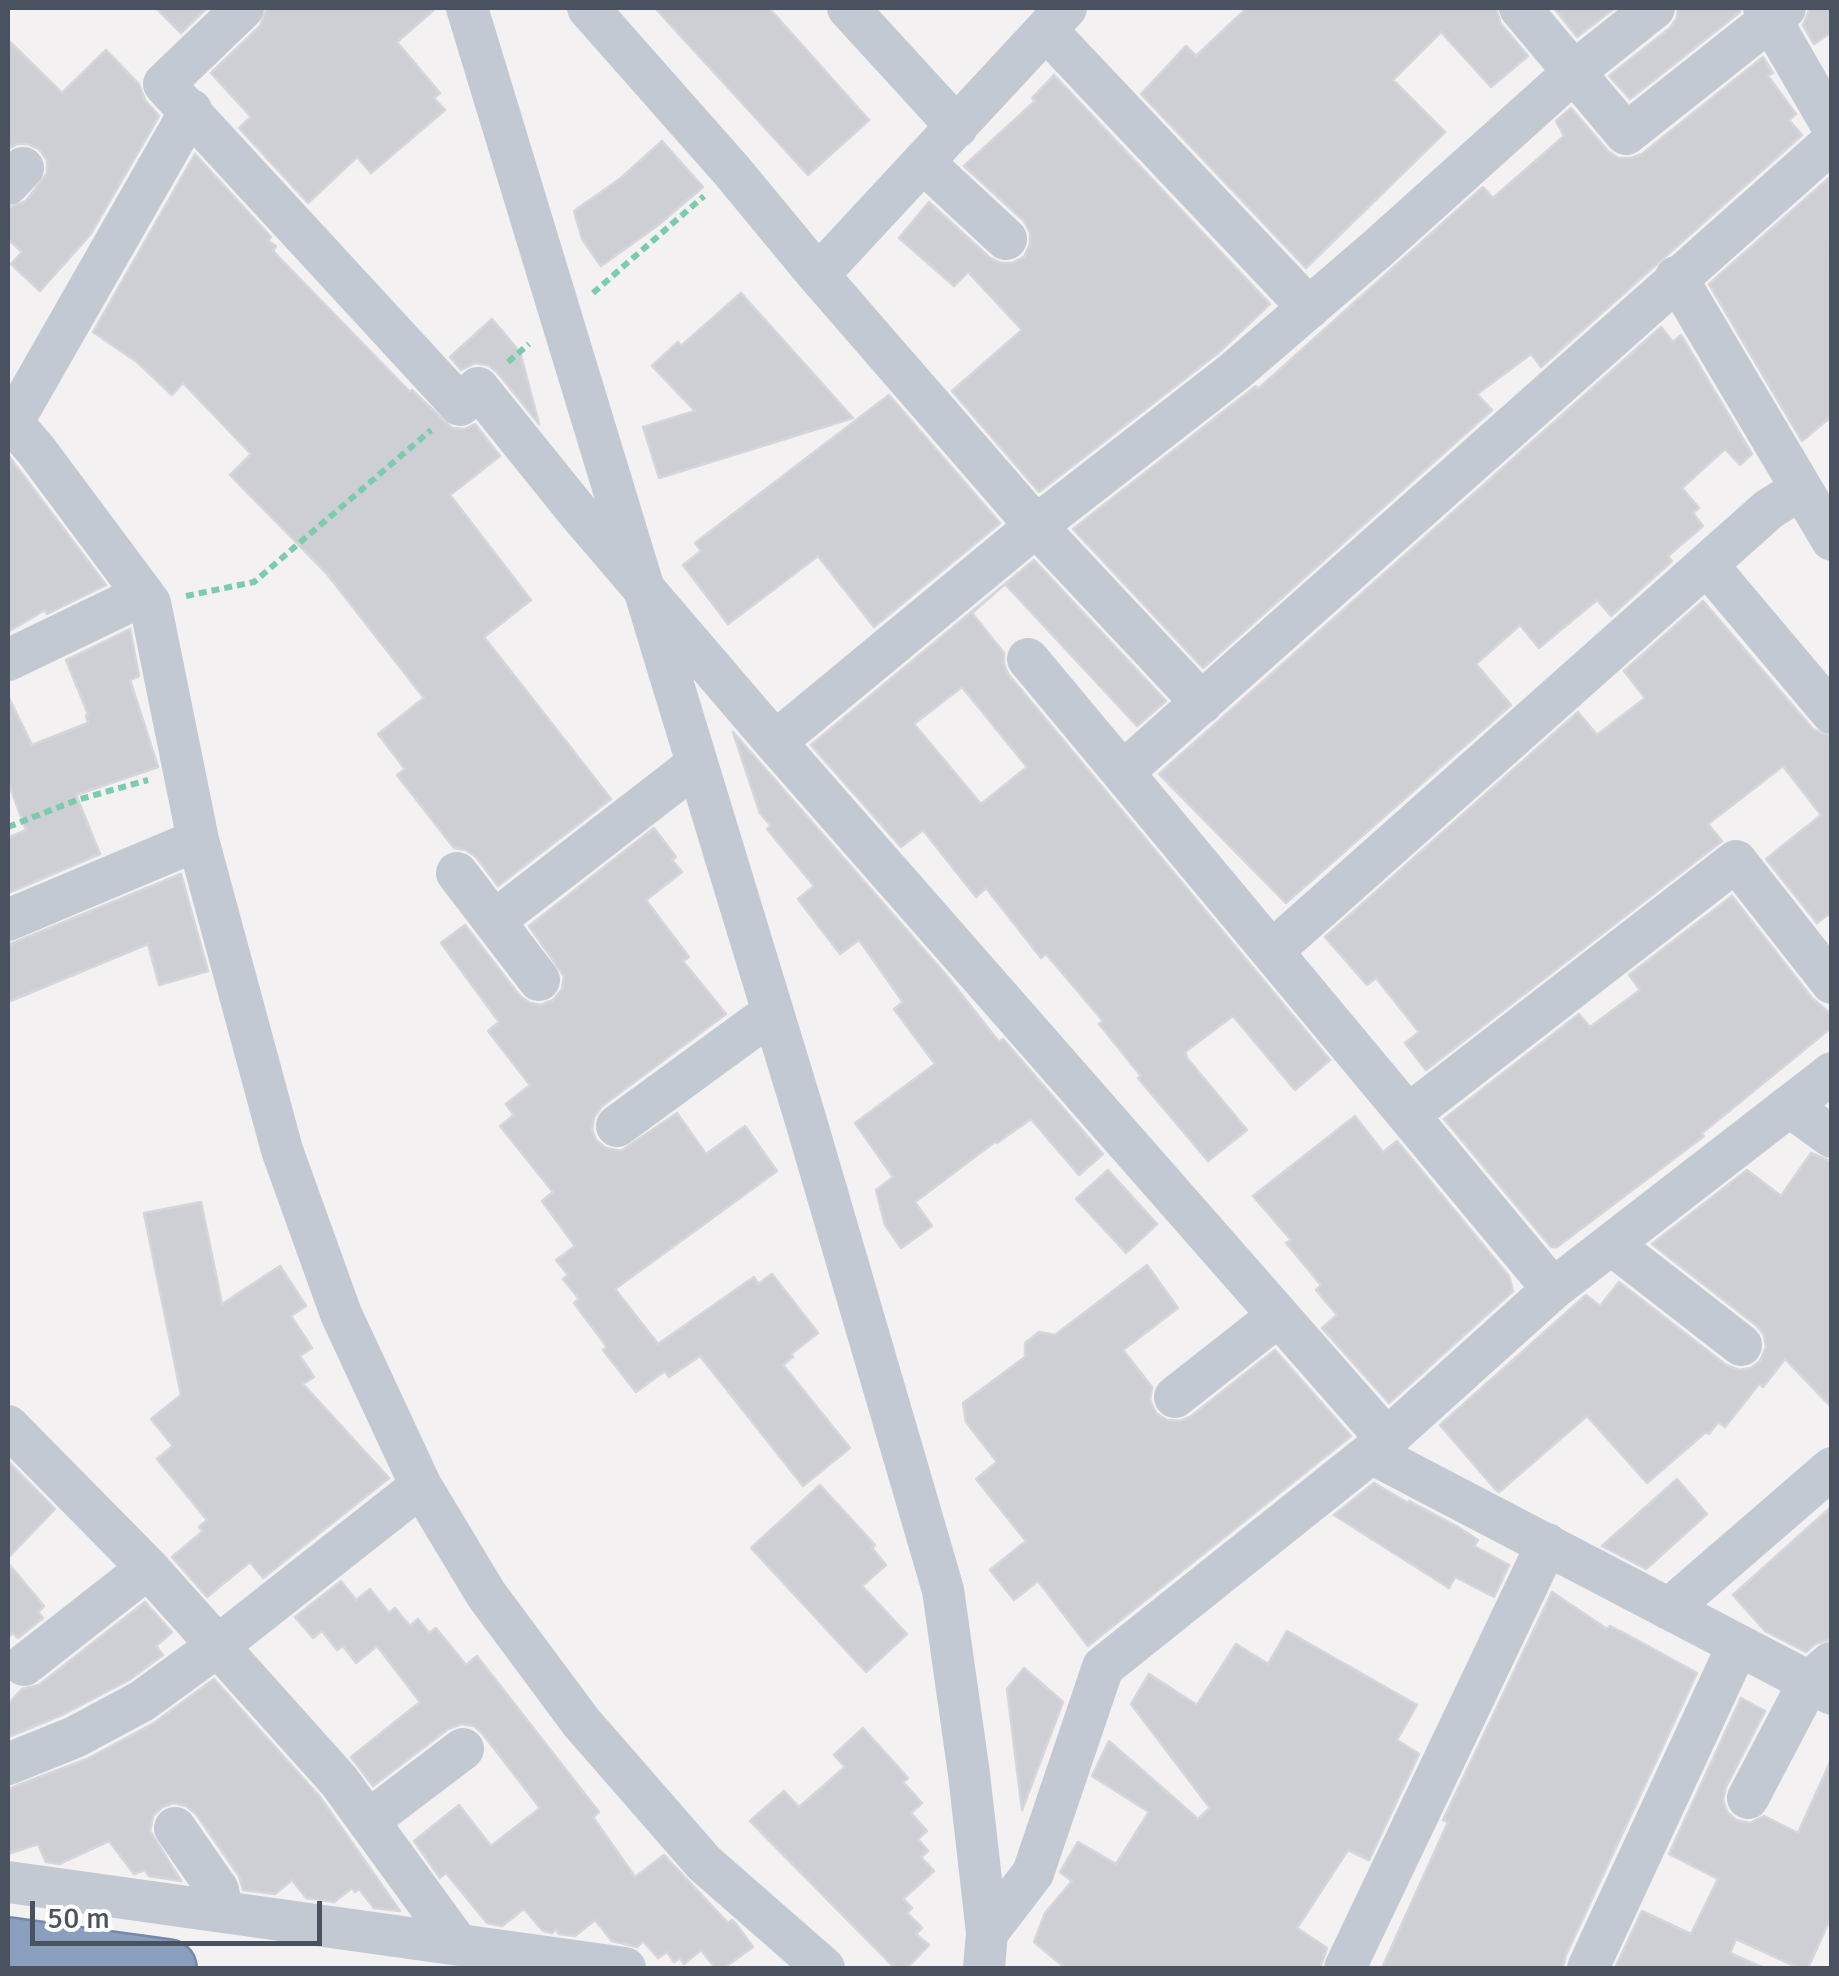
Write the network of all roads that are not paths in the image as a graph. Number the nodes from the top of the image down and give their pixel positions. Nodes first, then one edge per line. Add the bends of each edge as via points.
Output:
1 (242, 8) edge
2 (467, 8) edge
3 (588, 8) edge
4 (848, 8) edge
5 (1520, 8) edge
6 (1654, 8) edge
7 (1773, 11) edge
8 (1056, 19) edge
9 (1575, 71) junction
10 (191, 110) junction
11 (1832, 126) edge
12 (957, 127) junction
13 (1832, 142) edge
14 (924, 163) junction
15 (1006, 239) dead end
16 (818, 275) junction
17 (1676, 277) junction
18 (1309, 308) junction
19 (10, 421) edge
20 (1801, 489) junction
21 (1036, 526) junction
22 (1832, 540) edge
23 (1708, 566) junction
24 (647, 592) junction
25 (143, 594) junction
26 (1028, 658) dead end
27 (8, 660) edge
28 (1202, 703) junction
29 (1832, 713) edge
30 (774, 742) junction
31 (696, 764) junction
32 (1123, 772) junction
33 (198, 840) junction
34 (457, 873) dead end
35 (8, 920) edge
36 (494, 921) junction
37 (1272, 951) junction
38 (539, 980) dead end
39 (1832, 983) edge
40 (772, 1012) junction
41 (1832, 1073) edge
42 (1789, 1106) junction
43 (1408, 1114) junction
44 (617, 1126) dead end
45 (1832, 1137) edge
46 (1611, 1244) junction
47 (1553, 1289) junction
48 (1278, 1316) junction
49 (1742, 1345) dead end
50 (1176, 1397) dead end
51 (12, 1442) edge
52 (1379, 1446) junction
53 (1832, 1468) edge
54 (421, 1486) junction
55 (1547, 1544) junction
56 (148, 1568) junction
57 (1669, 1608) junction
58 (219, 1645) junction
59 (1738, 1646) junction
60 (24, 1664) dead end
61 (1824, 1680) edge
62 (462, 1748) dead end
63 (8, 1764) edge
64 (1748, 1798) dead end
65 (368, 1821) junction
66 (175, 1828) dead end
67 (8, 1882) edge
68 (222, 1911) junction
69 (457, 1942) junction
70 (8, 1946) edge
71 (986, 1951) edge
72 (168, 1968) edge
73 (625, 1968) edge
74 (824, 1968) edge
75 (1344, 1968) edge
76 (1588, 1968) edge

1 - 10 street via 164,84
2 - 24 street
3 - 16 street
4 - 12 street
5 - 9 street
6 - 9 street
7 - 9 street via 1626,134
7 - 11 street
8 - 12 street
8 - 18 street
9 - 18 street
10 - 19 street
10 - 24 street
12 - 14 street
13 - 17 street
14 - 15 street
14 - 16 street
16 - 21 street
17 - 20 street
17 - 28 street
18 - 21 street
19 - 25 street
20 - 22 street
20 - 23 street
21 - 28 street
21 - 30 street
23 - 29 street
23 - 37 street
24 - 30 street
24 - 31 street
25 - 27 street
25 - 33 street
26 - 32 street
28 - 32 street
30 - 48 street
31 - 36 street
31 - 40 street
32 - 37 street
33 - 35 street
33 - 54 street via 282,1150 341,1314
34 - 36 street
36 - 38 street
37 - 43 street
39 - 43 street via 1736,861
40 - 44 street
40 - 71 street via 943,1590 970,1774
41 - 42 street
42 - 45 street
42 - 46 street
43 - 47 street
46 - 47 street
46 - 49 street
47 - 52 street
48 - 50 street
48 - 52 street
51 - 56 street
52 - 55 street
52 - 71 street via 1103,1667 1033,1872
53 - 57 street
54 - 58 street
54 - 74 street via 486,1594 581,1722 704,1864
55 - 57 street
55 - 75 street
56 - 58 street
56 - 60 street
57 - 59 street
58 - 63 street via 142,1701
58 - 65 street
59 - 61 street
59 - 76 street
61 - 64 street
62 - 65 street
65 - 69 street
66 - 68 street via 218,1890
67 - 68 street
68 - 69 street
69 - 73 street
70 - 72 highway

